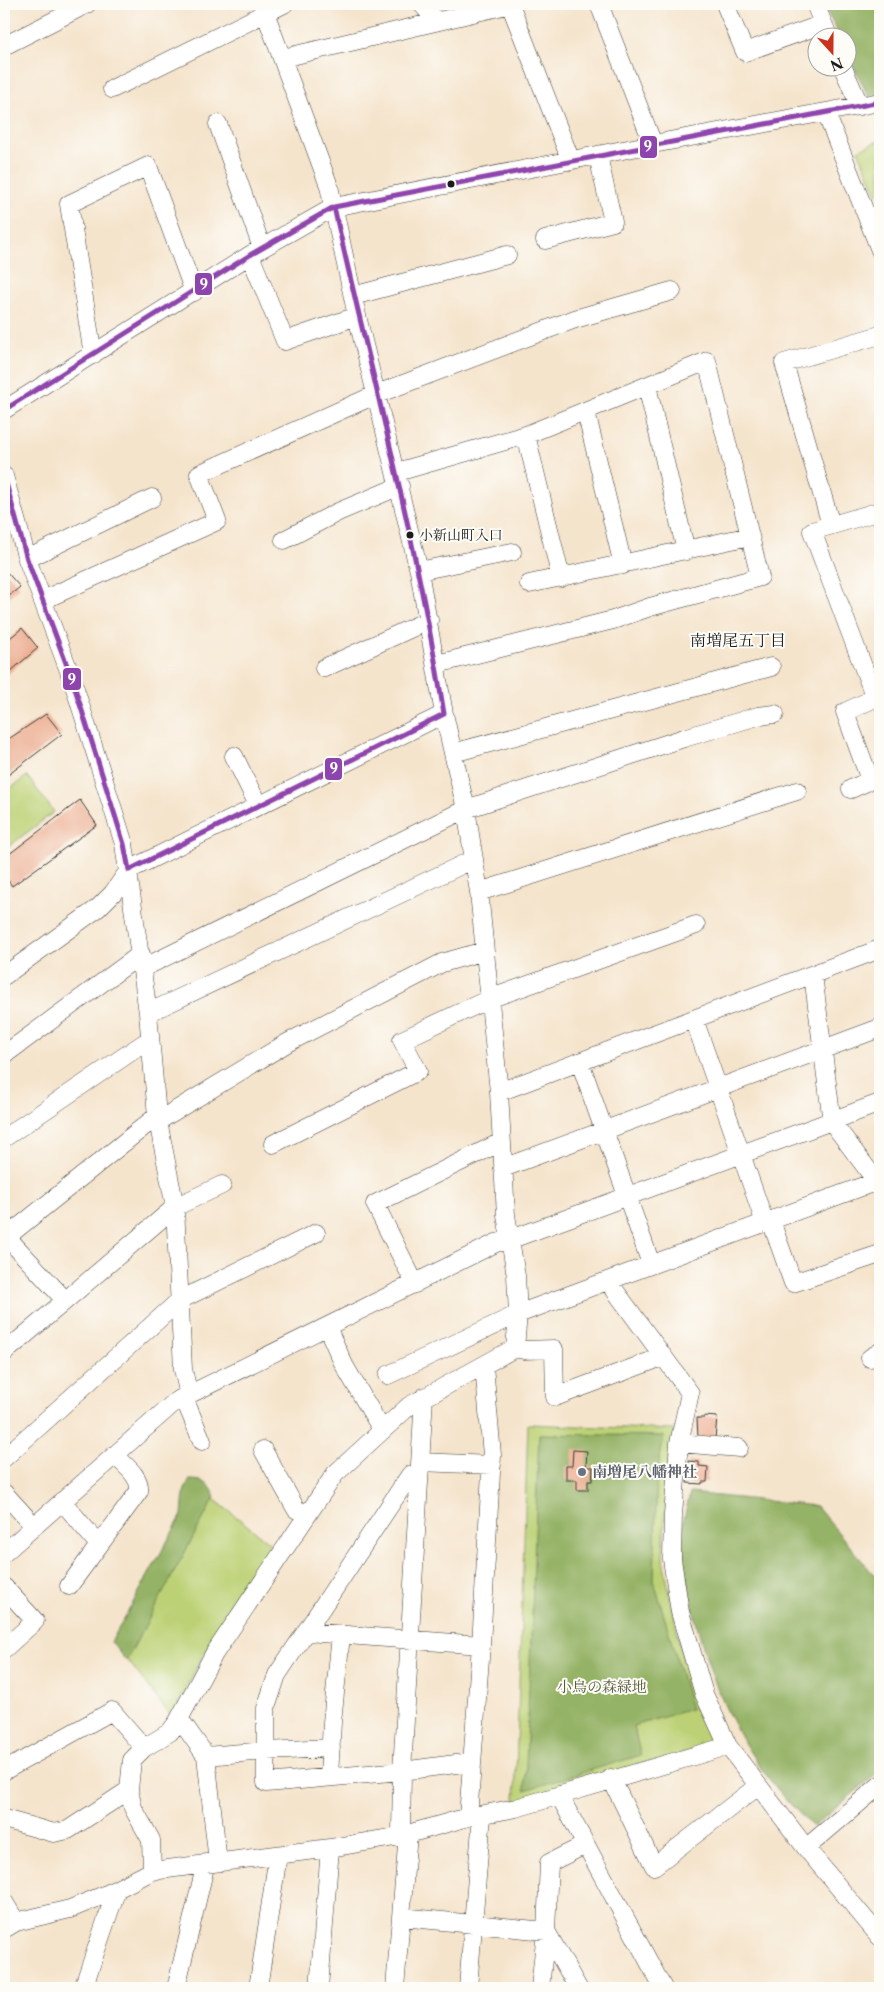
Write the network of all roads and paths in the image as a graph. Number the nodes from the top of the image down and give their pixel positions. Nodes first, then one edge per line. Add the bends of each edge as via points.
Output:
1 (87, 4) edge
2 (284, 4) edge
3 (422, 4) edge
4 (510, 4) edge
5 (599, 4) edge
6 (725, 4) edge
7 (814, 4) edge
8 (264, 8) edge
9 (436, 21) junction
10 (825, 28) edge
11 (806, 36) edge
12 (4, 46) edge
13 (283, 58) junction
14 (847, 78) edge
15 (112, 89) dead end
16 (880, 102) edge
17 (860, 106) junction
18 (826, 113) junction
19 (218, 124) dead end
20 (652, 144) junction
21 (598, 156) junction
22 (570, 160) junction
23 (334, 207) junction
24 (545, 240) dead end
25 (880, 250) edge
26 (256, 252) junction
27 (507, 255) dead end
28 (672, 291) dead end
29 (194, 292) junction
30 (353, 296) junction
31 (357, 316) junction
32 (880, 335) edge
33 (93, 355) junction
34 (647, 386) junction
35 (377, 394) junction
36 (4, 410) edge
37 (586, 412) junction
38 (526, 435) junction
39 (4, 476) edge
40 (399, 479) junction
41 (152, 498) dead end
42 (880, 511) edge
43 (831, 525) junction
44 (750, 536) junction
45 (284, 540) dead end
46 (686, 551) junction
47 (512, 552) dead end
48 (27, 559) junction
49 (623, 564) junction
50 (419, 571) junction
51 (561, 578) junction
52 (529, 584) dead end
53 (43, 600) junction
54 (429, 620) junction
55 (437, 664) junction
56 (771, 667) dead end
57 (324, 668) dead end
58 (444, 714) junction
59 (775, 714) dead end
60 (453, 753) junction
61 (234, 756) dead end
62 (875, 778) edge
63 (851, 789) dead end
64 (797, 791) dead end
65 (258, 805) junction
66 (466, 809) junction
67 (474, 859) junction
68 (129, 870) junction
69 (478, 892) junction
70 (696, 925) dead end
71 (880, 949) edge
72 (484, 951) junction
73 (142, 961) junction
74 (813, 975) junction
75 (4, 976) edge
76 (489, 999) junction
77 (148, 1013) junction
78 (694, 1019) junction
79 (880, 1028) edge
80 (150, 1039) junction
81 (823, 1049) junction
82 (4, 1055) edge
83 (580, 1062) junction
84 (718, 1088) junction
85 (499, 1092) junction
86 (880, 1103) edge
87 (158, 1118) junction
88 (832, 1122) junction
89 (603, 1130) junction
90 (4, 1138) edge
91 (501, 1142) junction
92 (273, 1144) dead end
93 (742, 1154) junction
94 (503, 1168) junction
95 (879, 1183) edge
96 (222, 1185) dead end
97 (627, 1197) junction
98 (175, 1206) junction
99 (768, 1222) junction
100 (316, 1233) dead end
101 (4, 1237) edge
102 (509, 1240) junction
103 (880, 1254) edge
104 (651, 1264) junction
105 (608, 1281) junction
106 (415, 1284) junction
107 (64, 1299) junction
108 (180, 1300) junction
109 (518, 1314) junction
110 (327, 1327) junction
111 (515, 1348) junction
112 (4, 1353) edge
113 (662, 1357) junction
114 (484, 1366) junction
115 (388, 1375) dead end
116 (186, 1397) junction
117 (424, 1397) junction
118 (382, 1430) junction
119 (202, 1441) dead end
120 (679, 1443) junction
121 (739, 1448) dead end
122 (262, 1450) dead end
123 (115, 1455) junction
124 (4, 1458) edge
125 (492, 1466) junction
126 (419, 1469) junction
127 (4, 1493) edge
128 (62, 1501) junction
129 (306, 1515) junction
130 (34, 1526) junction
131 (99, 1545) junction
132 (4, 1553) edge
133 (68, 1586) dead end
134 (4, 1587) edge
135 (307, 1632) junction
136 (341, 1636) junction
137 (410, 1639) junction
138 (481, 1645) junction
139 (4, 1649) edge
140 (178, 1721) junction
141 (728, 1746) junction
142 (144, 1748) junction
143 (331, 1748) junction
144 (266, 1751) junction
145 (206, 1756) junction
146 (471, 1762) junction
147 (4, 1771) edge
148 (402, 1771) junction
149 (330, 1777) junction
150 (611, 1778) junction
151 (880, 1785) edge
152 (758, 1786) junction
153 (129, 1790) junction
154 (559, 1795) junction
155 (475, 1816) junction
156 (4, 1819) edge
157 (405, 1835) junction
158 (585, 1845) junction
159 (330, 1848) junction
160 (806, 1848) junction
161 (278, 1855) junction
162 (212, 1862) junction
163 (152, 1871) junction
164 (117, 1889) junction
165 (4, 1902) edge
166 (401, 1917) junction
167 (474, 1923) junction
168 (10, 1926) edge
169 (546, 1931) junction
170 (878, 1931) edge
171 (83, 1988) edge
172 (176, 1988) edge
173 (258, 1988) edge
174 (319, 1988) edge
175 (395, 1988) edge
176 (468, 1988) edge
177 (540, 1988) edge
178 (578, 1988) edge
179 (662, 1988) edge

1 - 12 street
2 - 8 street
3 - 9 street
4 - 9 street
4 - 22 street
5 - 20 street
6 - 11 street via 746,52
7 - 10 street
8 - 13 street
8 - 15 street
9 - 13 street
13 - 23 street
14 - 17 street
16 - 17 street
17 - 18 street
18 - 20 street
18 - 25 street
19 - 26 street
20 - 21 street
21 - 22 street
21 - 24 street via 613,222
22 - 23 street
23 - 26 street
23 - 30 street
26 - 29 street
26 - 31 street via 285,340
27 - 30 street
28 - 35 street via 575,319
29 - 33 street
29 - 33 street via 148,166 69,204
30 - 31 street
31 - 35 street
32 - 43 street via 784,363
33 - 36 street
34 - 37 street
34 - 44 street via 707,361
34 - 46 street
35 - 40 street
35 - 53 street via 199,474 217,521
37 - 38 street
37 - 49 street
38 - 40 street
38 - 51 street
39 - 48 street
40 - 45 street
40 - 50 street
41 - 48 street
42 - 43 street
43 - 62 street via 812,530 875,698 845,712
44 - 46 street
44 - 55 street via 760,577 614,620
46 - 49 street
47 - 50 street
48 - 53 street
49 - 51 street
50 - 54 street
51 - 52 street
53 - 68 street via 72,679 124,844
54 - 55 street
54 - 57 street
55 - 58 street
56 - 60 street
58 - 60 street
58 - 65 street
59 - 66 street via 758,716
60 - 66 street
61 - 65 street
62 - 63 street
64 - 69 street
65 - 68 street
66 - 67 street
66 - 73 street
67 - 69 street
67 - 77 street
68 - 73 street
68 - 75 street via 98,908
69 - 72 street
70 - 76 street
71 - 74 street
72 - 76 street
72 - 87 street via 442,963 287,1043
73 - 77 street
73 - 82 street
74 - 78 street
74 - 81 street
76 - 85 street
76 - 92 street via 402,1040 418,1072
77 - 80 street
78 - 83 street
78 - 84 street
79 - 81 street
80 - 87 street
80 - 90 street
81 - 84 street
81 - 88 street
83 - 85 street
83 - 89 street
84 - 89 street
84 - 93 street
85 - 91 street
86 - 88 street
87 - 98 street
87 - 101 street
88 - 93 street
88 - 95 street
89 - 94 street
89 - 97 street
91 - 94 street
91 - 106 street via 375,1204
93 - 97 street
93 - 99 street
94 - 102 street
95 - 99 street
96 - 98 street
97 - 102 street
97 - 104 street
98 - 107 street
98 - 108 street
99 - 103 street via 793,1283
99 - 104 street
100 - 108 street
101 - 107 street
102 - 106 street via 496,1243
102 - 109 street via 516,1276
104 - 105 street
105 - 109 street
105 - 113 street
106 - 110 street
107 - 112 street
108 - 116 street
108 - 124 street
109 - 111 street
109 - 115 street
110 - 116 street
110 - 118 street via 344,1365
111 - 113 street via 554,1348 555,1397
111 - 114 street
113 - 120 street via 690,1392
114 - 117 street
114 - 125 street
116 - 119 street
116 - 123 street via 176,1401
117 - 118 street
117 - 126 street
118 - 129 street via 335,1474
120 - 121 street
120 - 141 street via 672,1559 680,1612 704,1694
122 - 129 street via 296,1509
123 - 128 street
123 - 131 street via 136,1477 140,1486
125 - 126 street
125 - 138 street
126 - 135 street via 410,1475
126 - 137 street
127 - 130 street
128 - 130 street
128 - 131 street
129 - 140 street via 214,1654
130 - 132 street
131 - 133 street
134 - 139 street via 35,1621
135 - 136 street
135 - 144 street via 277,1675 266,1708
136 - 137 street
136 - 143 street
137 - 138 street
137 - 148 street
138 - 146 street
140 - 142 street via 170,1732
140 - 145 street
141 - 150 street
141 - 152 street
142 - 147 street via 112,1711
142 - 153 street via 132,1760
143 - 144 street
143 - 149 street
144 - 145 street
144 - 149 street via 266,1783
145 - 162 street
146 - 148 street
146 - 155 street
148 - 149 street
148 - 157 street
150 - 152 street via 654,1866
150 - 154 street
151 - 160 street
152 - 160 street
153 - 156 street via 68,1830 54,1833
153 - 163 street via 133,1808 150,1840
154 - 155 street
154 - 158 street
155 - 157 street
155 - 167 street
157 - 159 street
157 - 166 street
158 - 169 street via 549,1863
158 - 179 street
159 - 161 street
159 - 174 street
160 - 170 street
161 - 162 street
161 - 173 street
162 - 163 street
162 - 172 street
163 - 164 street
164 - 168 street via 70,1909
164 - 171 street
165 - 168 street
166 - 167 street
166 - 175 street
167 - 169 street
167 - 176 street
169 - 177 street
169 - 178 street

